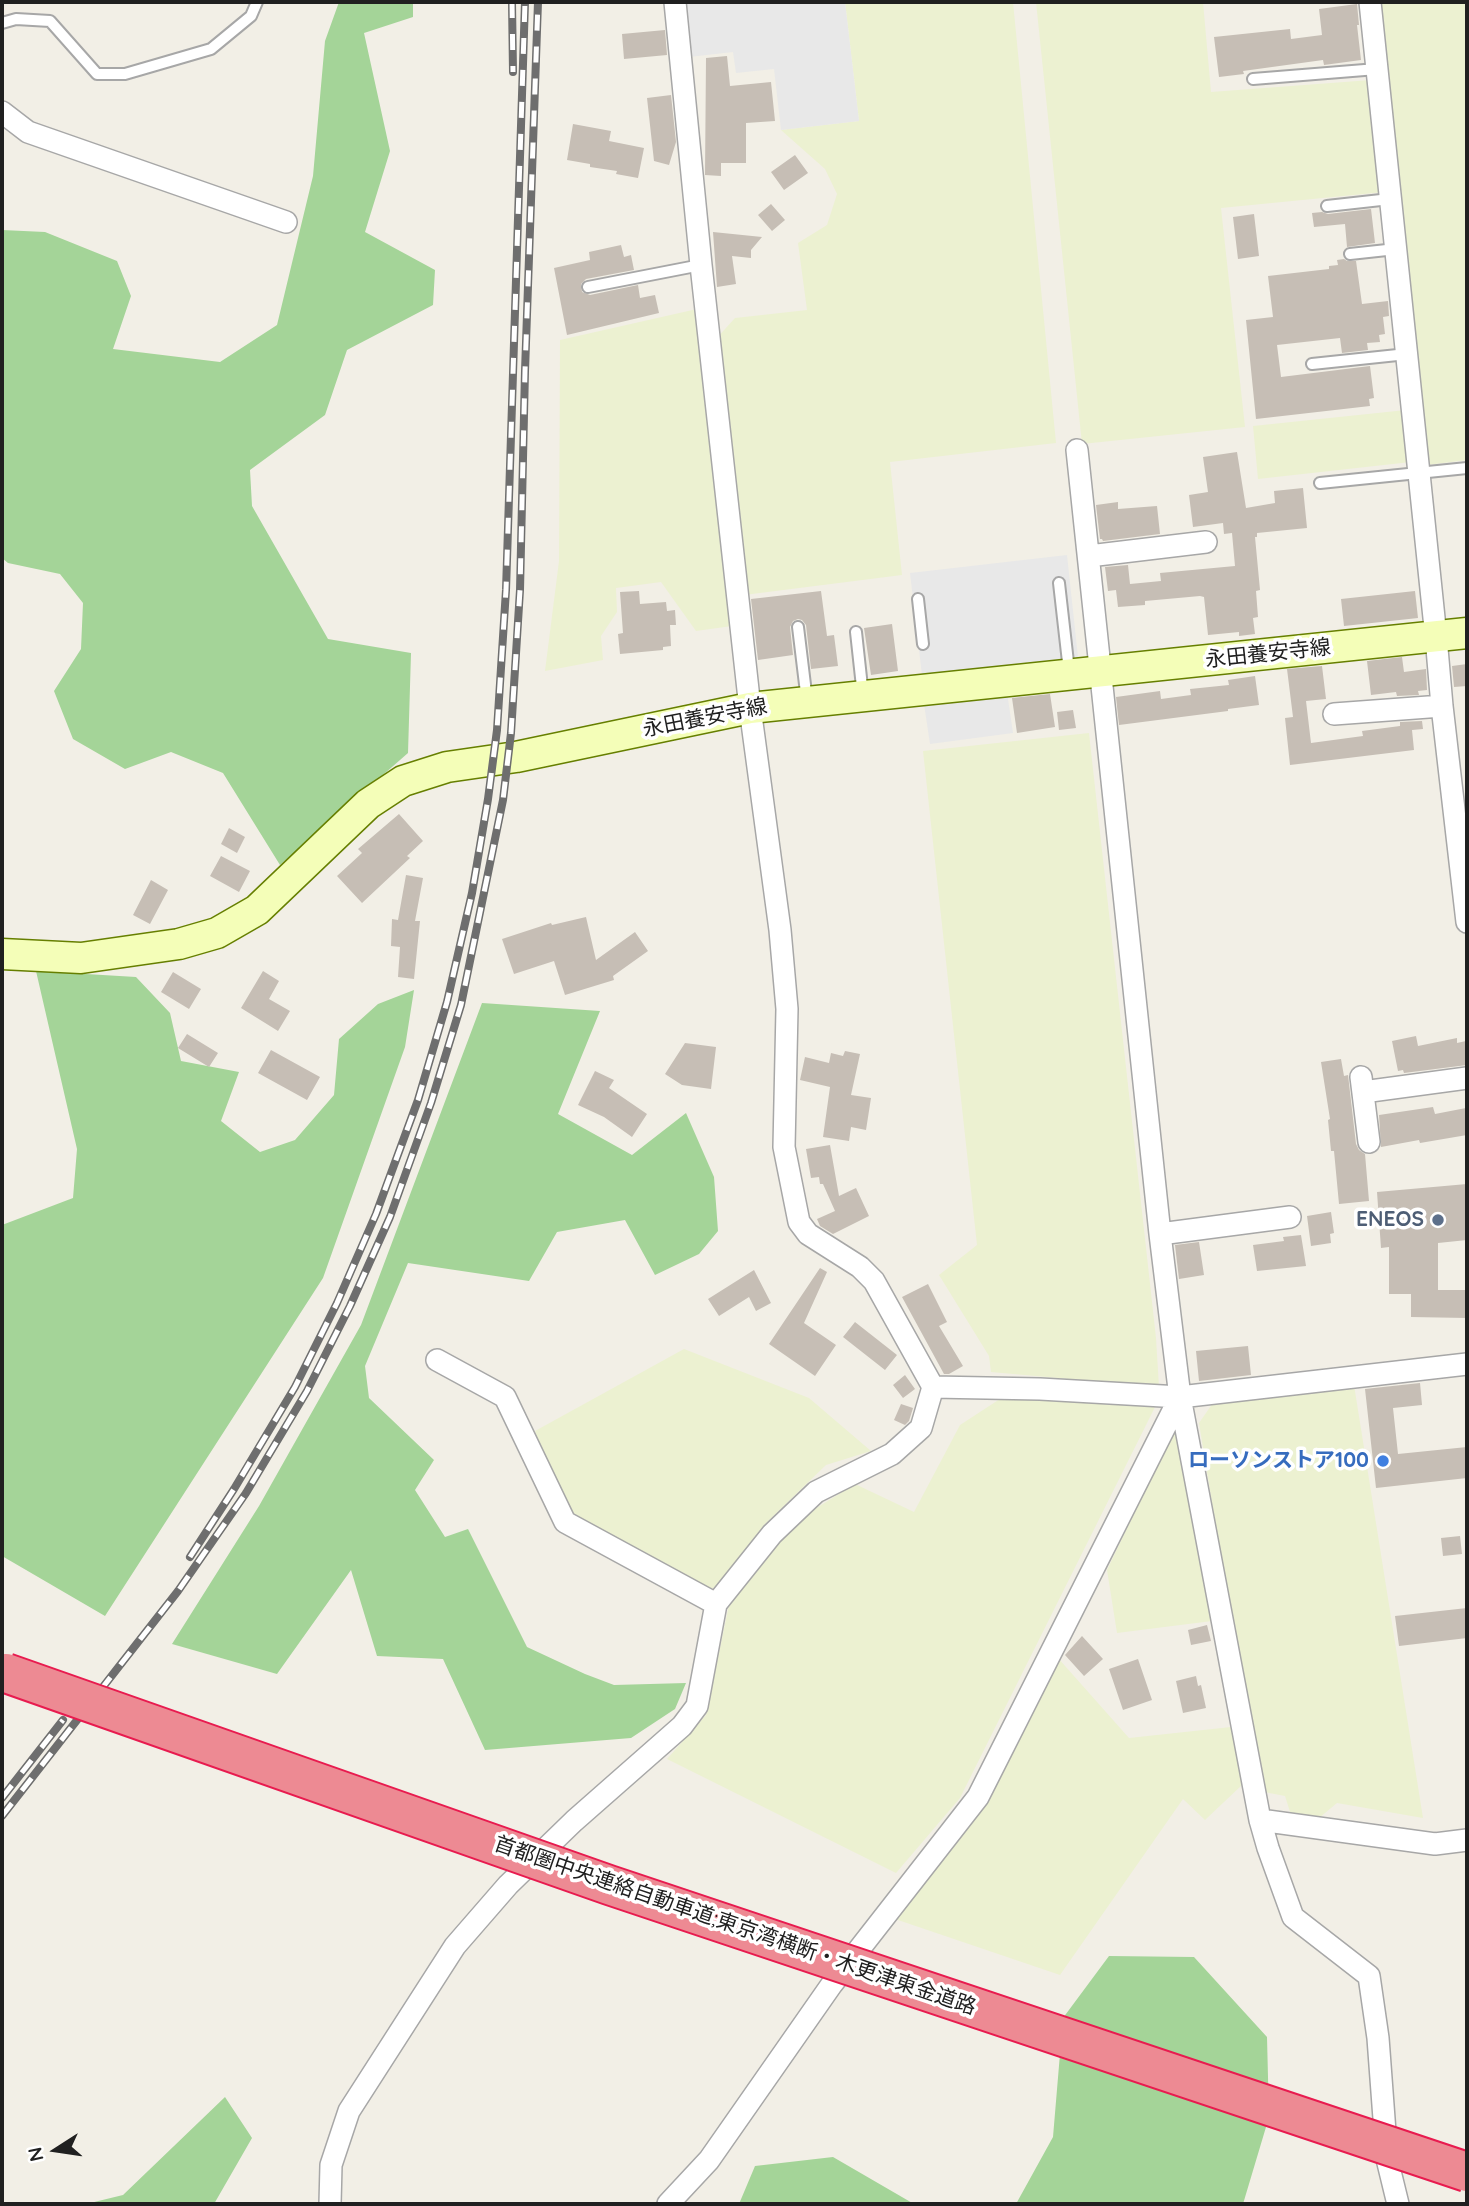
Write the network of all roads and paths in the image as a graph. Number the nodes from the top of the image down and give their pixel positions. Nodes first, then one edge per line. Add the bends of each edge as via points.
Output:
1 (257, 2) edge
2 (675, 2) edge
3 (1370, 2) edge
4 (2, 23) edge
5 (1377, 69) junction
6 (1253, 79) dead end
7 (2, 112) edge
8 (1391, 199) junction
9 (1327, 206) dead end
10 (285, 222) dead end
11 (1396, 249) junction
12 (1350, 254) dead end
13 (701, 265) junction
14 (588, 287) dead end
15 (1407, 354) junction
16 (1312, 364) dead end
17 (1077, 450) dead end
18 (1467, 468) edge
19 (1419, 473) junction
20 (1320, 483) dead end
21 (1206, 542) dead end
22 (1089, 556) junction
23 (1059, 583) dead end
24 (918, 598) dead end
25 (799, 627) dead end
26 (856, 632) dead end
27 (1467, 633) edge
28 (1436, 637) junction
29 (923, 643) dead end
30 (1102, 671) junction
31 (1069, 674) junction
32 (863, 696) junction
33 (807, 702) junction
34 (1442, 706) junction
35 (750, 708) junction
36 (1334, 714) dead end
37 (1467, 922) edge
38 (2, 954) edge
39 (1467, 1078) edge
40 (1369, 1142) dead end
41 (1290, 1217) dead end
42 (1160, 1234) junction
43 (437, 1360) dead end
44 (1467, 1364) edge
45 (933, 1387) junction
46 (1180, 1397) junction
47 (716, 1604) junction
48 (6, 1673) dead end
49 (1260, 1820) junction
50 (1467, 1840) edge
51 (1467, 2172) edge
52 (330, 2204) edge
53 (668, 2204) edge
54 (1398, 2204) edge

1 - 4 lane via 251,16 211,49 125,74 97,74 50,21
2 - 13 street
3 - 5 street
5 - 6 lane
5 - 8 street
7 - 10 street via 29,132
8 - 9 lane
8 - 11 street
11 - 12 lane
11 - 15 street
13 - 14 lane
13 - 35 street
15 - 16 lane
15 - 19 street
17 - 22 street
18 - 19 lane
19 - 20 lane
19 - 28 street
21 - 22 street
22 - 30 street
23 - 31 lane
24 - 29 lane
25 - 33 lane
26 - 32 lane
27 - 28 street, 永田養安寺線
28 - 30 street, 永田養安寺線
28 - 34 street
30 - 31 street, 永田養安寺線
30 - 42 street
31 - 32 street, 永田養安寺線
32 - 33 street, 永田養安寺線
33 - 35 street, 永田養安寺線
34 - 36 street
34 - 37 street
35 - 38 street, 永田養安寺線 via 447,767 403,781 368,804 257,910 217,933 179,944 81,958
35 - 45 street via 780,930 787,1009 784,1147 799,1222 807,1234 874,1281
39 - 40 street via 1362,1085
41 - 42 street
42 - 46 street
43 - 47 street via 505,1396 565,1522
44 - 46 street
45 - 46 street
45 - 47 street via 921,1429 892,1454 816,1492 772,1534
46 - 49 street
46 - 53 street via 978,1797 832,1984 709,2160
47 - 52 street via 697,1706 682,1726 508,1885 455,1946 349,2111 331,2165
48 - 51 highway, 首都圏中央連絡自動車道;東京湾横断・木更津東金道路, bridge via 609,1885
49 - 50 street via 1435,1844
49 - 54 street via 1293,1917 1369,1976 1387,2159

